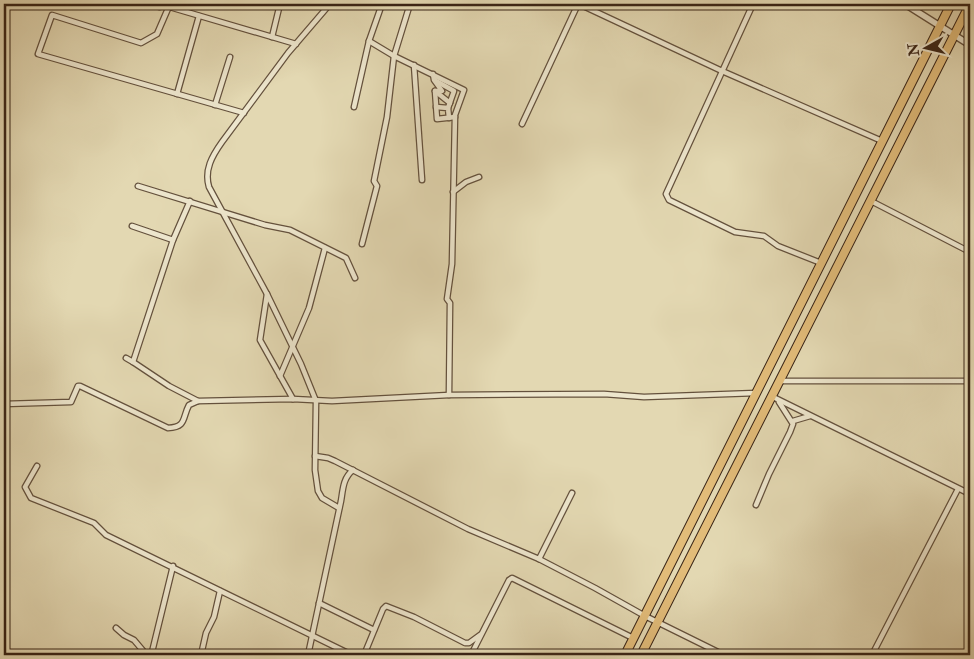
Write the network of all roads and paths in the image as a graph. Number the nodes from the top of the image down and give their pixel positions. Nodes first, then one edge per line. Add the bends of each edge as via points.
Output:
1 (149, 4) edge
2 (171, 4) edge
3 (278, 4) edge
4 (330, 4) edge
5 (382, 4) edge
6 (410, 4) edge
7 (579, 4) edge
8 (753, 4) edge
9 (906, 4) edge
10 (951, 4) edge
11 (970, 4) edge
12 (199, 16) junction
13 (940, 26) junction
14 (954, 36) junction
15 (272, 37) junction
16 (369, 41) junction
17 (296, 44) junction
18 (970, 45) edge
19 (394, 56) junction
20 (230, 57) dead end
21 (414, 65) junction
22 (722, 71) junction
23 (433, 74) junction
24 (434, 80) junction
25 (434, 91) junction
26 (177, 94) junction
27 (215, 105) junction
28 (449, 105) junction
29 (354, 107) dead end
30 (436, 107) junction
31 (244, 113) junction
32 (455, 117) junction
33 (449, 118) junction
34 (522, 124) dead end
35 (882, 141) junction
36 (479, 177) dead end
37 (422, 180) dead end
38 (138, 186) dead end
39 (453, 192) junction
40 (190, 201) junction
41 (871, 201) junction
42 (222, 211) junction
43 (132, 226) dead end
44 (173, 240) junction
45 (362, 244) dead end
46 (325, 248) junction
47 (970, 252) edge
48 (821, 263) junction
49 (355, 278) dead end
50 (267, 294) junction
51 (292, 345) junction
52 (126, 358) dead end
53 (133, 362) junction
54 (280, 376) junction
55 (970, 381) edge
56 (779, 382) junction
57 (756, 393) junction
58 (449, 395) junction
59 (771, 396) junction
60 (293, 399) junction
61 (198, 401) junction
62 (316, 401) junction
63 (779, 401) junction
64 (4, 404) edge
65 (810, 416) junction
66 (792, 421) junction
67 (315, 456) junction
68 (37, 466) dead end
69 (353, 470) junction
70 (958, 488) junction
71 (572, 493) dead end
72 (970, 494) edge
73 (756, 505) dead end
74 (339, 508) junction
75 (539, 559) junction
76 (173, 566) junction
77 (220, 591) junction
78 (319, 603) junction
79 (645, 616) junction
80 (658, 622) junction
81 (116, 628) dead end
82 (374, 630) junction
83 (481, 634) junction
84 (312, 635) junction
85 (634, 638) junction
86 (201, 655) edge
87 (308, 655) edge
88 (352, 655) edge
89 (364, 655) edge
90 (471, 655) edge
91 (625, 655) edge
92 (641, 655) edge
93 (724, 655) edge
94 (872, 655) edge

1 - 26 street via 160,7 170,4 157,34 141,43 52,15 38,54
2 - 12 street via 173,8
3 - 15 street
4 - 17 street
5 - 16 street
6 - 19 street
7 - 22 street
7 - 34 street
8 - 22 street
9 - 13 street
10 - 13 highway
11 - 14 highway
12 - 15 street
12 - 26 street
13 - 14 street
13 - 35 highway
14 - 18 street
14 - 41 highway
15 - 17 street
16 - 19 street
16 - 29 street
17 - 31 street
19 - 21 street
19 - 45 street via 387,117 374,182 376,195
20 - 27 street
21 - 23 street
21 - 37 street
22 - 35 street
22 - 48 street via 666,197 735,232 764,236 778,246
23 - 24 street
23 - 32 street via 464,90
24 - 25 street via 442,91
24 - 28 street via 454,91
25 - 28 street
25 - 30 street
26 - 27 street
27 - 31 street
28 - 30 street
28 - 33 street
30 - 33 street via 437,119
31 - 42 street via 213,154 208,167 207,181
32 - 33 street
32 - 39 street
35 - 48 highway
36 - 39 street
38 - 40 street
39 - 58 street via 452,264 447,300 450,303
40 - 42 street
40 - 44 street
41 - 47 street
41 - 56 highway
42 - 46 street via 290,230
42 - 50 street
43 - 44 street
44 - 53 street
46 - 49 street via 346,258
46 - 51 street via 309,308
48 - 57 highway
50 - 51 street
50 - 54 street via 260,340
51 - 54 street
51 - 62 street
52 - 53 street
53 - 61 street
54 - 60 street
55 - 56 street
56 - 59 highway
57 - 58 street via 644,397 604,394
57 - 79 highway
58 - 62 street
59 - 63 street
59 - 80 highway
60 - 61 street
60 - 62 street
61 - 64 street via 189,405 184,422 178,428 168,428 80,386 71,402
62 - 67 street
63 - 65 street
63 - 66 street
65 - 66 street
65 - 70 street
66 - 73 street
67 - 69 street via 328,458
67 - 74 street via 316,484 320,495
68 - 76 street via 25,487 31,498 94,522 106,535
69 - 74 street via 346,477
69 - 75 street via 468,529
70 - 72 street
70 - 94 street
71 - 75 street
74 - 78 street
75 - 79 street
76 - 77 street
76 - 81 street via 152,652 145,653 134,640
77 - 84 street
77 - 86 street
78 - 82 street
78 - 84 street
79 - 80 street
79 - 85 highway
80 - 92 highway
80 - 93 street
82 - 83 street via 384,607 388,606 465,643
82 - 89 street
83 - 85 street via 512,578
83 - 90 street
84 - 87 street
84 - 88 street
85 - 91 highway

